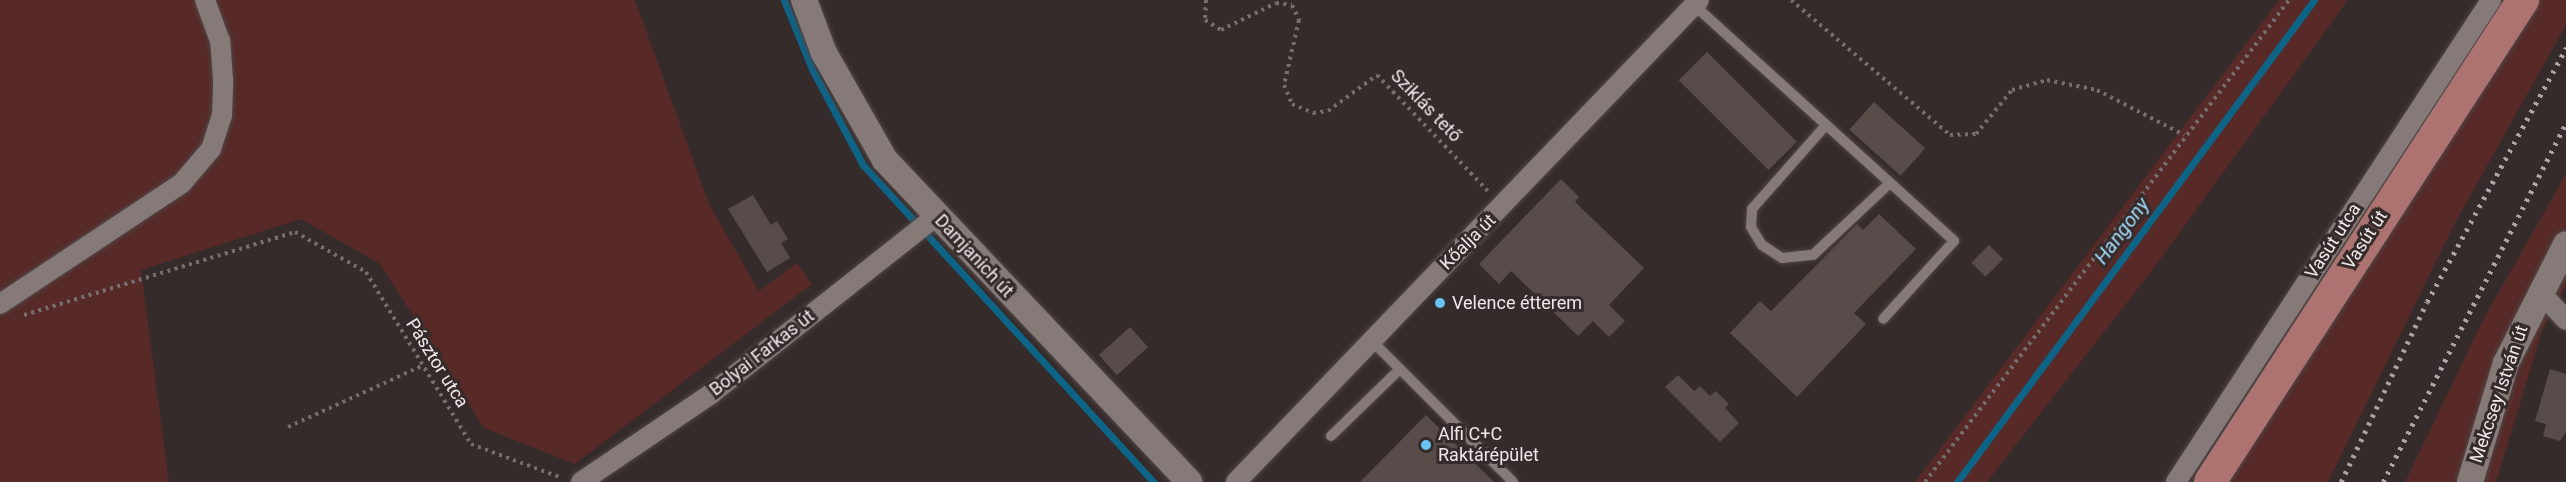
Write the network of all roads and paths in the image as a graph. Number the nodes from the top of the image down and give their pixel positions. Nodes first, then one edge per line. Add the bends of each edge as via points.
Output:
1 (205, 0) edge
2 (804, 0) edge
3 (1206, 0) edge
4 (1791, 0) edge
5 (2289, 0) edge
6 (2491, 0) edge
7 (2523, 0) edge
8 (1696, 2) edge
9 (1826, 125) junction
10 (2184, 135) junction
11 (1889, 184) junction
12 (1503, 207) junction
13 (931, 220) junction
14 (2566, 244) edge
15 (2540, 292) junction
16 (6, 311) edge
17 (1883, 319) dead end
18 (2566, 320) edge
19 (1370, 339) junction
20 (422, 366) junction
21 (1400, 369) junction
22 (288, 427) dead end
23 (1331, 436) dead end
24 (573, 482) edge
25 (581, 482) edge
26 (1189, 482) edge
27 (1236, 482) edge
28 (1513, 482) edge
29 (1925, 482) edge
30 (2176, 482) edge
31 (2210, 482) edge
32 (2470, 482) edge

1 - 16 street via 220,41 223,80 222,116 211,149 182,183
2 - 13 street, Damjanich út via 824,53 871,139
3 - 12 path, Sziklás tető via 1205,20 1221,30 1276,3 1292,5 1299,20 1284,85 1292,104 1313,112 1328,111 1377,75
4 - 10 path via 1950,135 1976,134 2012,90 2048,80 2097,90
5 - 10 path
6 - 30 street, Vasút utca
7 - 31 main road, Vasút út
8 - 9 lane
8 - 12 street, Kőalja út
9 - 11 lane
9 - 11 lane via 1752,209 1751,227 1762,245 1782,258 1813,255
10 - 29 path
11 - 17 lane via 1954,241
12 - 19 street, Kőalja út
13 - 25 street, Bolyai Farkas út via 711,394
13 - 26 street, Damjanich út
14 - 15 street, Mekcsey István út
15 - 18 street
15 - 32 street, Mekcsey István út via 2506,363
16 - 20 path, Pásztor utca via 295,232 366,272
19 - 21 lane
19 - 27 street, Kőalja út
20 - 22 path
20 - 24 path, Pásztor utca via 471,444
21 - 23 lane
21 - 28 lane

